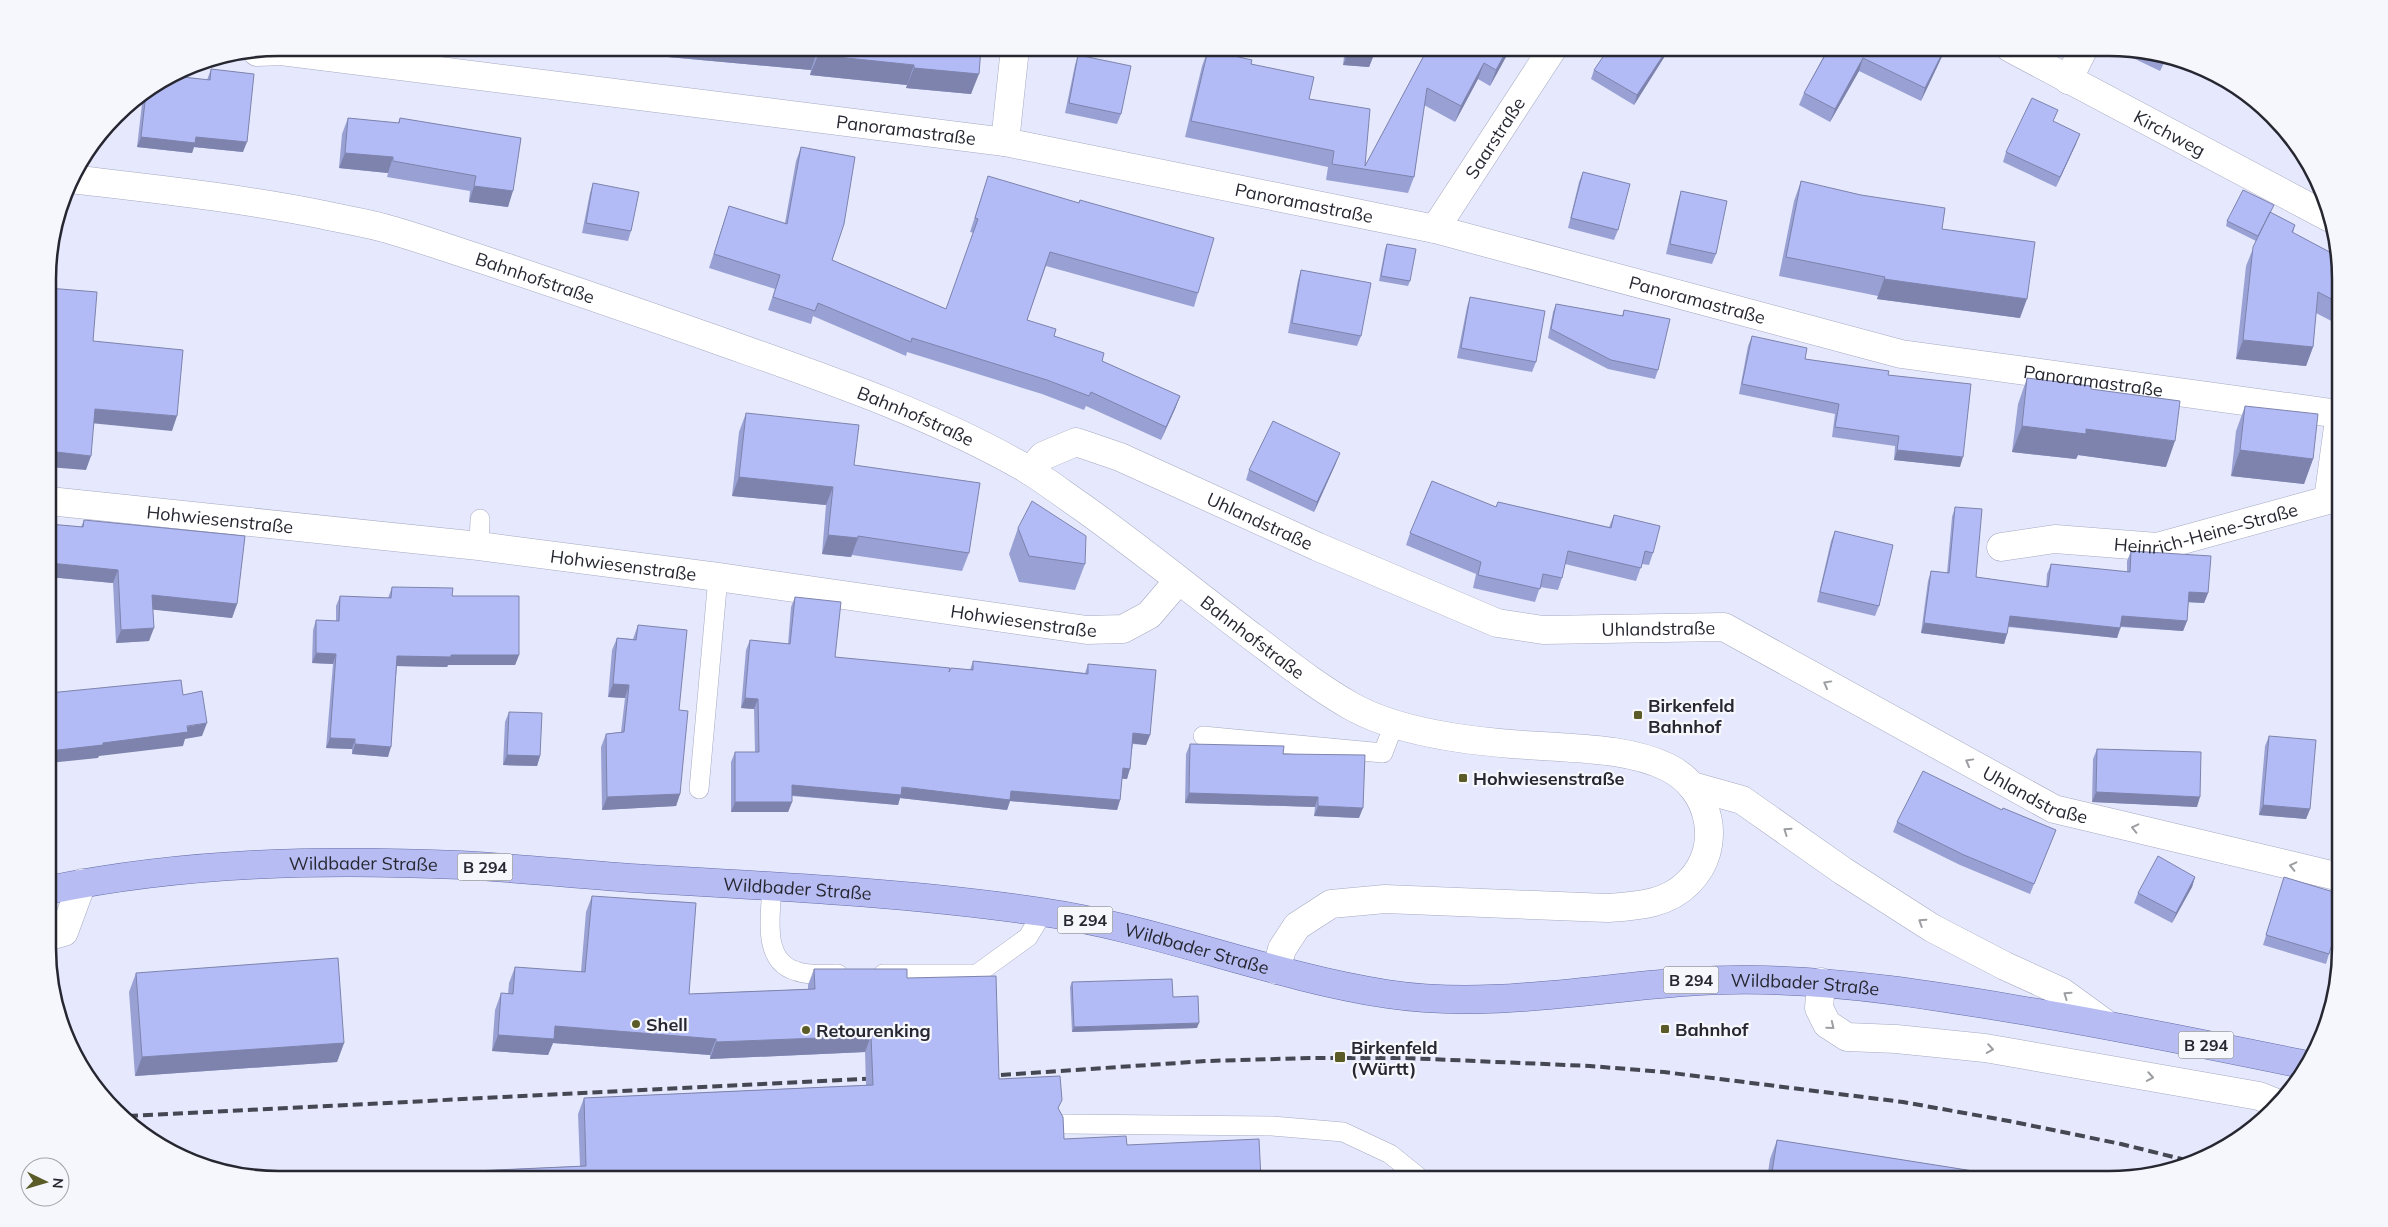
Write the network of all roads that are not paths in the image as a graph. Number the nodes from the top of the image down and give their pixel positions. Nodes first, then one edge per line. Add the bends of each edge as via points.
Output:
1 (321, 56) edge
2 (1014, 56) edge
3 (1548, 56) edge
4 (2024, 56) edge
5 (2080, 56) edge
6 (2068, 80) junction
7 (1005, 142) junction
8 (80, 180) edge
9 (2322, 214) edge
10 (1435, 229) junction
11 (2332, 413) edge
12 (1030, 471) junction
13 (2332, 471) edge
14 (56, 502) edge
15 (480, 519) dead end
16 (479, 546) junction
17 (2001, 548) dead end
18 (718, 577) junction
19 (1178, 581) junction
20 (1394, 724) junction
21 (1203, 736) dead end
22 (1692, 786) junction
23 (699, 789) dead end
24 (2332, 875) edge
25 (82, 883) junction
26 (772, 886) junction
27 (56, 889) edge
28 (1043, 912) junction
29 (56, 934) edge
30 (1276, 970) junction
31 (1821, 982) junction
32 (2106, 1024) junction
33 (2299, 1064) edge
34 (2270, 1101) edge
35 (1063, 1124) edge
36 (1411, 1171) edge

1 - 7 street, Panoramastraße
2 - 7 street
3 - 10 street, Saarstraße
4 - 6 street, Kirchweg
5 - 6 street
6 - 9 street, Kirchweg
7 - 10 street, Panoramastraße
8 - 12 street, Bahnhofstraße via 293,209 388,229 771,359 972,439
10 - 11 street, Panoramastraße via 1901,354
12 - 19 street, Bahnhofstraße
24 -> 12 street, Uhlandstraße via 2054,809 1724,627 1543,630 1497,623 1318,547 1120,457 1076,442 1043,456
13 - 17 street, Heinrich-Heine-Straße via 2328,500 2158,547 2055,539
14 - 16 street, Hohwiesenstraße
15 - 16 lane
16 - 18 street, Hohwiesenstraße
18 - 19 street, Hohwiesenstraße via 1087,630 1123,629 1149,614
18 - 23 lane
19 - 20 street, Bahnhofstraße via 1311,681 1355,708
20 - 21 lane via 1383,753
20 - 22 street, Bahnhofstraße via 1471,740 1626,754 1670,768
22 - 30 street via 1707,815 1710,839 1705,859 1695,877 1681,890 1661,900 1640,906 1607,908 1385,899 1331,904 1297,926 1282,949
32 -> 22 street via 2062,992 1932,928 1742,800
25 - 26 main road, Wildbader Straße / B 294 via 210,867 310,862 459,865
25 - 27 main road, Wildbader Straße / B 294
25 - 29 street via 64,932
26 - 28 main road, Wildbader Straße / B 294
26 - 28 lane via 770,940 783,965 815,974 977,974 1028,937
28 - 30 main road, Wildbader Straße / B 294 via 1108,925
30 - 31 main road, Wildbader Straße / B 294 via 1392,995 1460,998 1541,996 1686,980
31 - 32 main road, Wildbader Straße / B 294 via 1909,991
31 -> 34 street via 1819,1008 1826,1024 1847,1037 1985,1048
32 - 33 main road, Wildbader Straße / B 294
35 - 36 lane via 1272,1126 1343,1132 1390,1154

